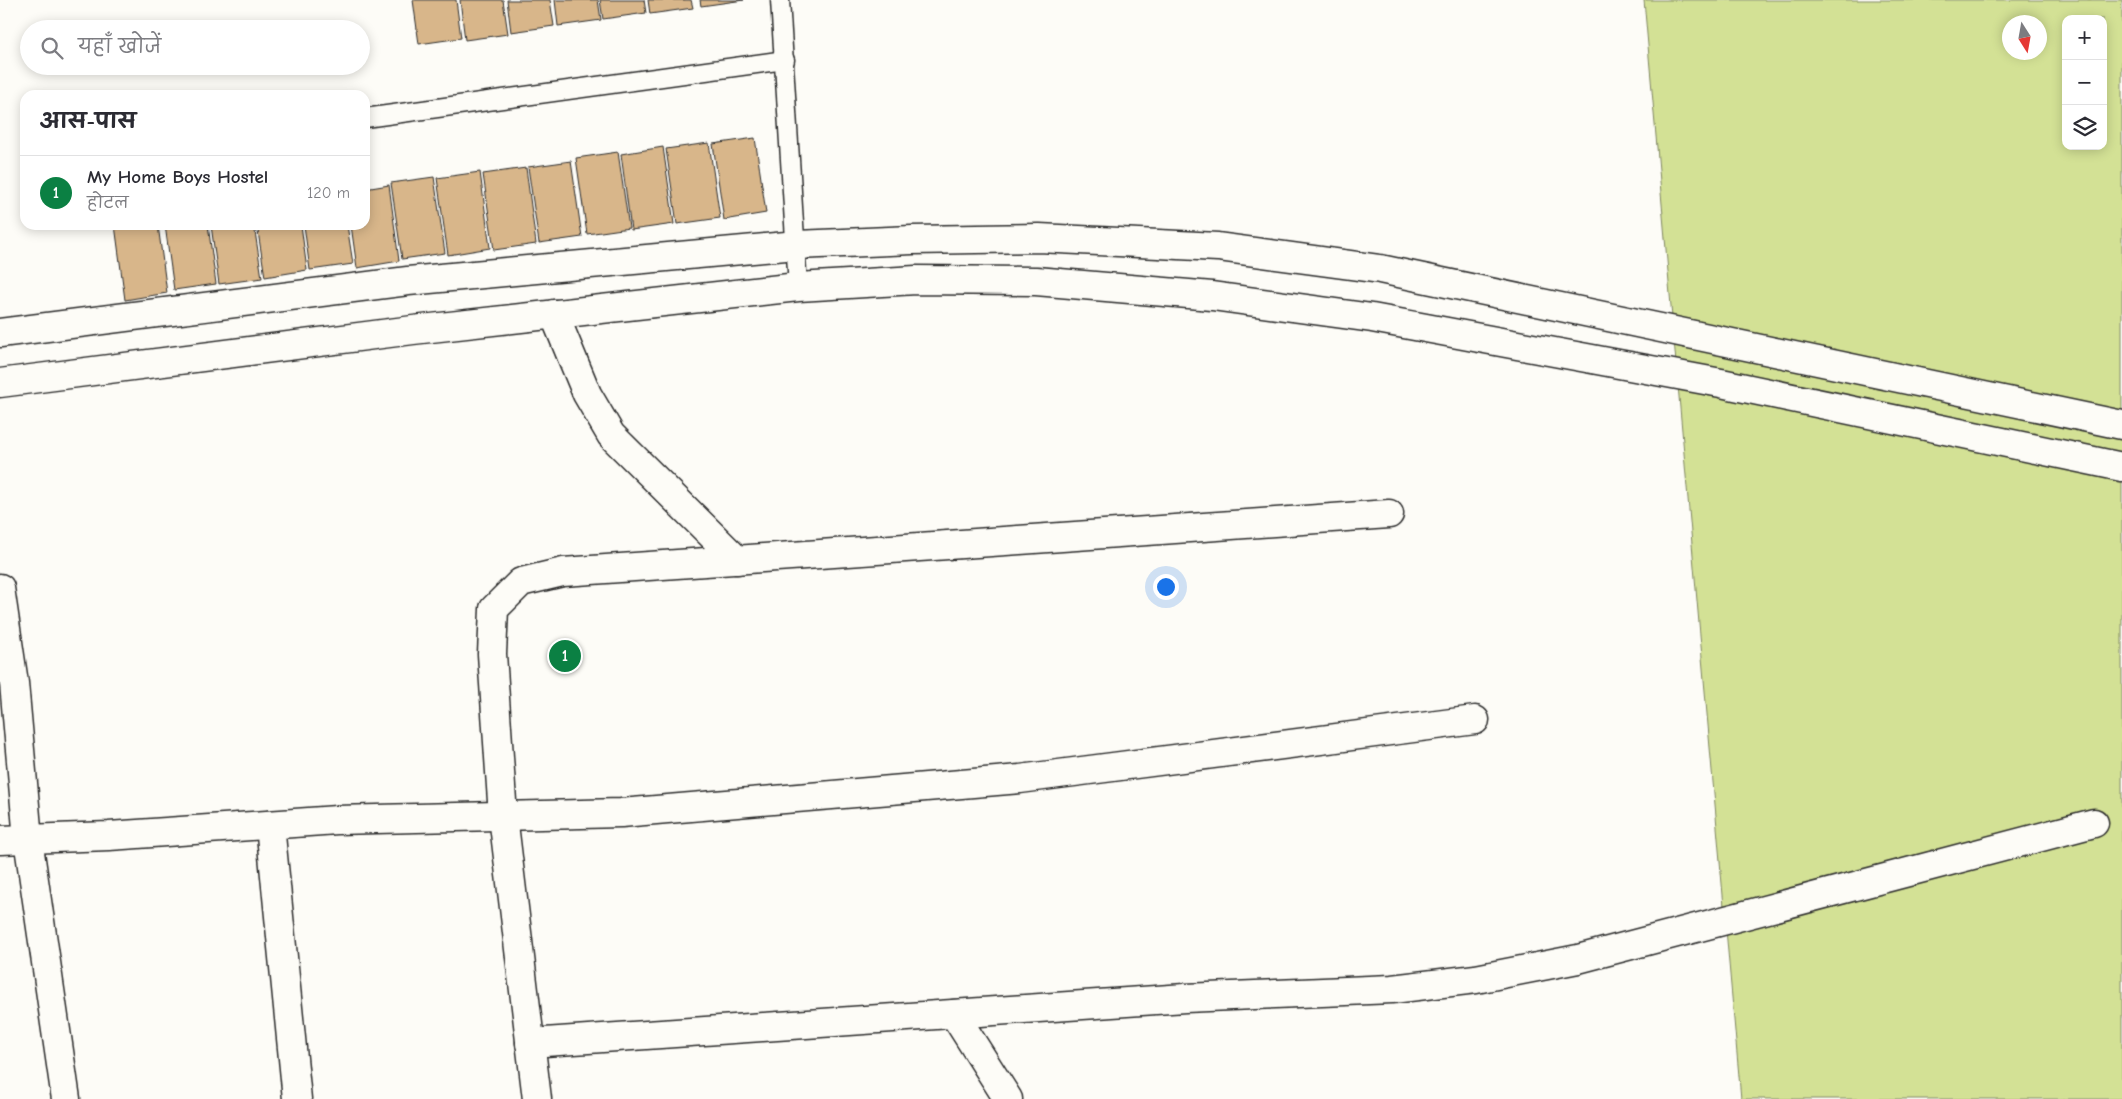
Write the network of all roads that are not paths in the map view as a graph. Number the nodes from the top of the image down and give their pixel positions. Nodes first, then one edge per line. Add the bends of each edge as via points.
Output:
1 (780, 0) edge
2 (784, 60) junction
3 (370, 117) edge
4 (797, 245) junction
5 (798, 287) junction
6 (554, 314) junction
7 (0, 333) edge
8 (0, 383) edge
9 (2122, 424) edge
10 (2122, 467) edge
11 (1389, 514) dead end
12 (737, 560) junction
13 (0, 588) edge
14 (1475, 720) dead end
15 (504, 816) junction
16 (2094, 823) dead end
17 (270, 825) junction
18 (28, 839) junction
19 (0, 840) edge
20 (954, 1014) junction
21 (530, 1043) junction
22 (66, 1099) edge
23 (297, 1099) edge
24 (537, 1099) edge
25 (1008, 1099) edge

1 - 2 lane
2 - 3 lane
2 - 4 lane
4 - 5 lane
4 - 7 street via 408,281
4 - 9 street via 1039,238 1218,246 1380,269
5 - 6 street
5 - 10 street via 916,280 1036,281 1231,298 1372,318 1711,382
6 - 8 street
6 - 12 street via 587,394 611,435
11 - 12 street
12 - 15 street via 563,572 521,582 494,609 492,654
13 - 18 street via 14,684
14 - 15 street via 1020,778 621,813
15 - 17 street
15 - 21 street
16 - 20 street via 1578,959 1476,979 1392,989 1185,998
17 - 18 street
17 - 23 street
18 - 19 street
18 - 22 street
20 - 21 street
20 - 25 street
21 - 24 street

